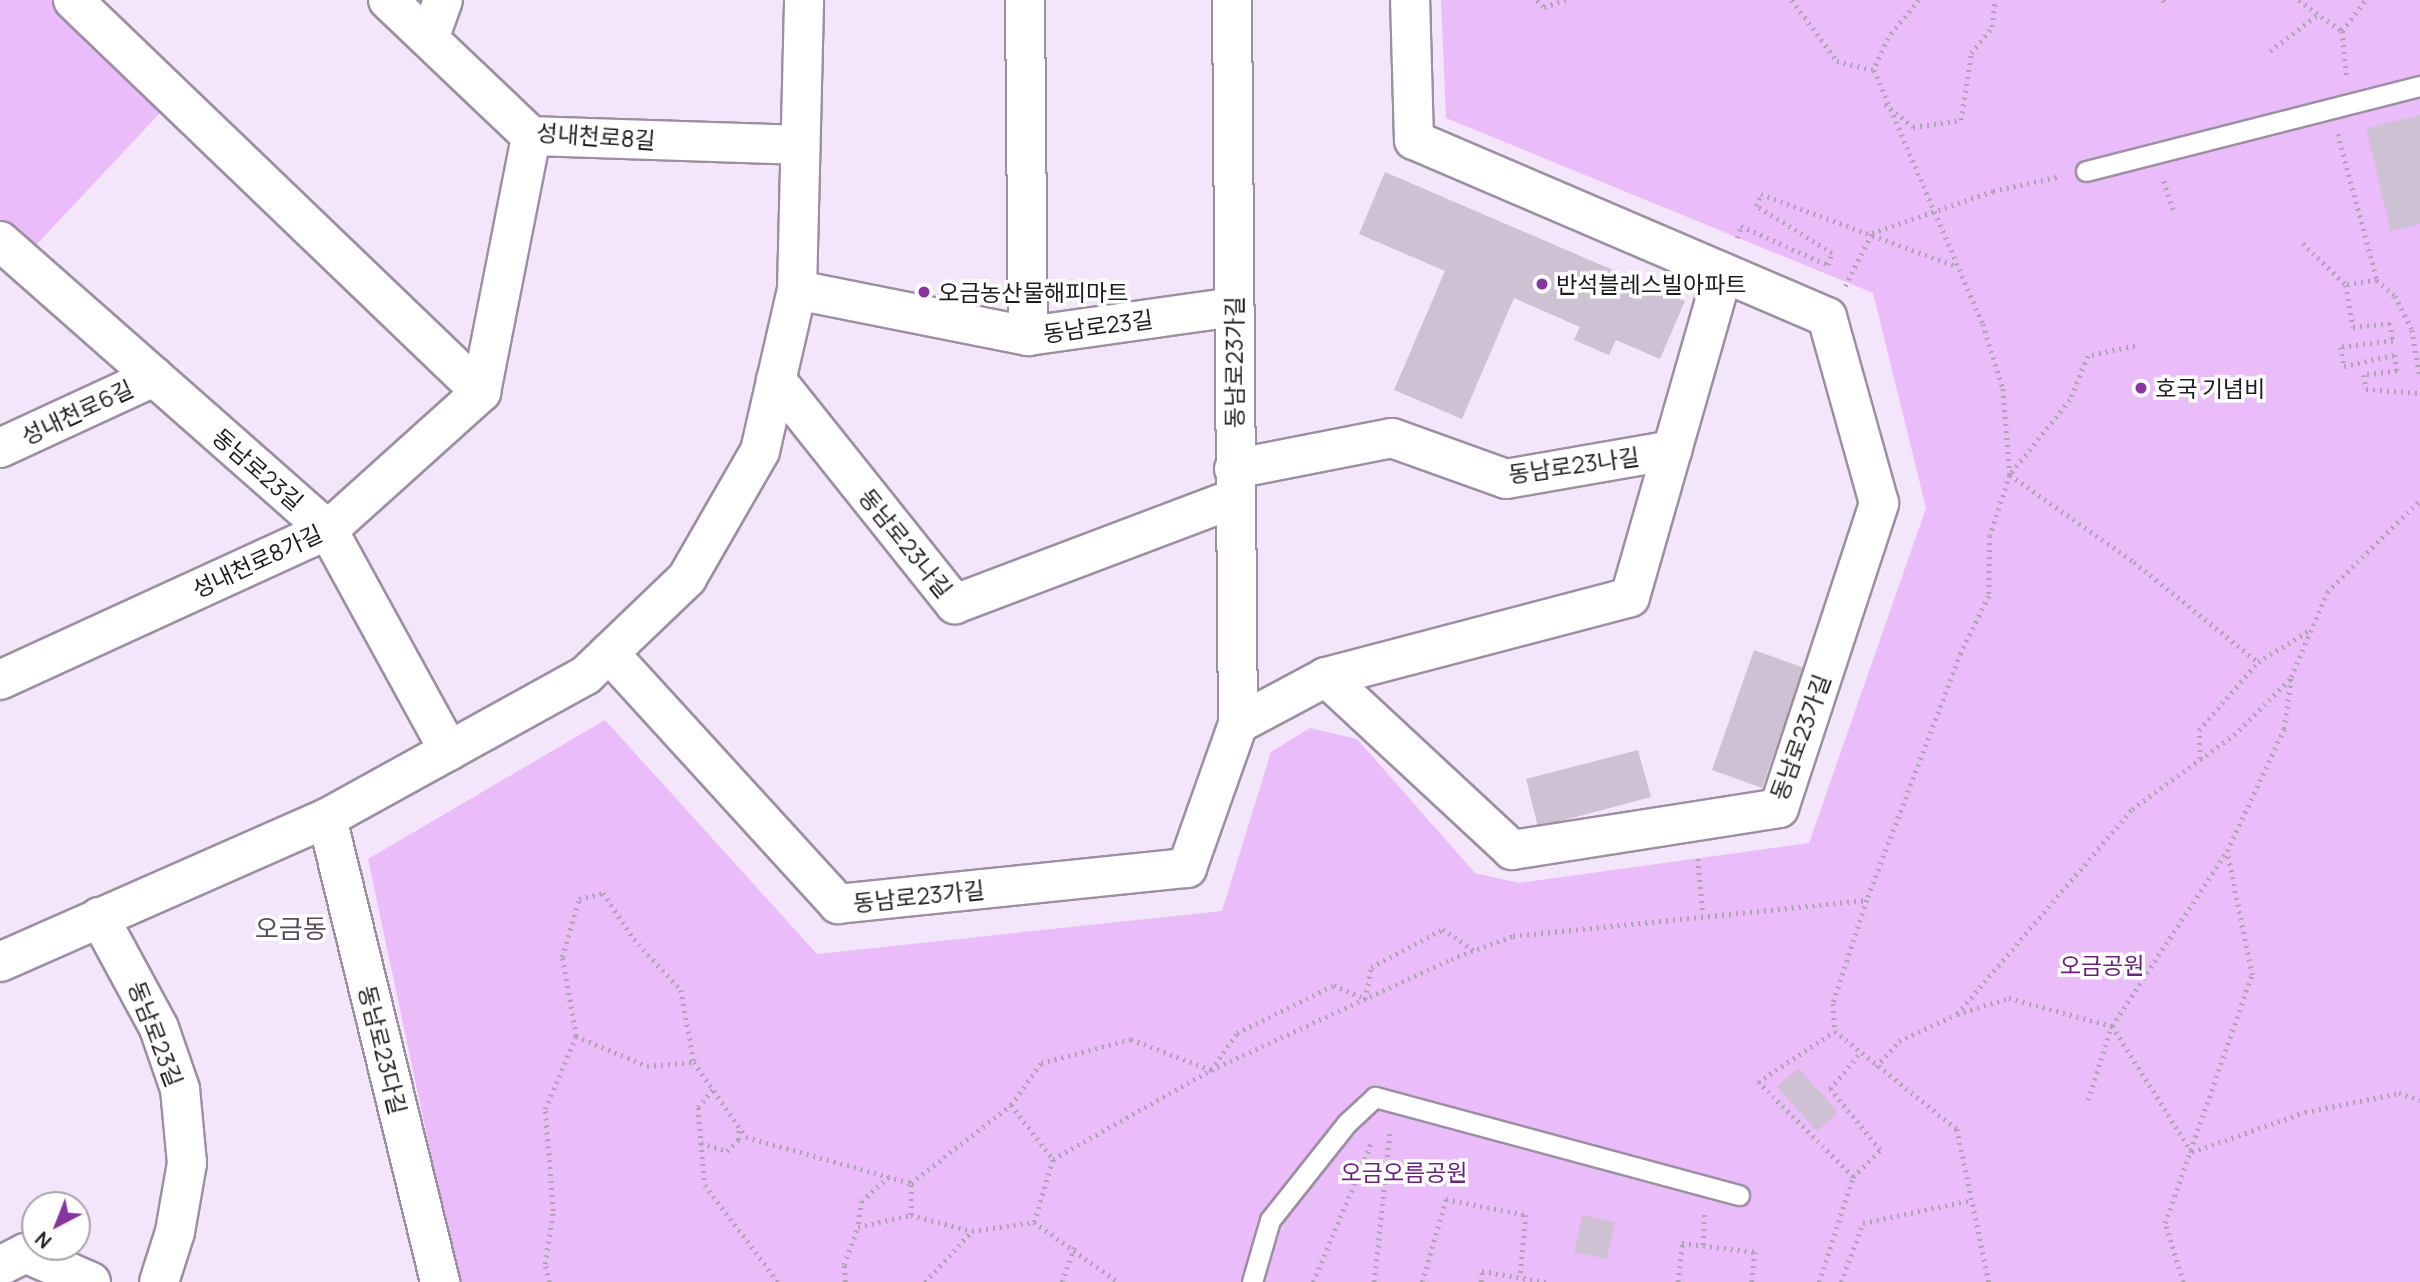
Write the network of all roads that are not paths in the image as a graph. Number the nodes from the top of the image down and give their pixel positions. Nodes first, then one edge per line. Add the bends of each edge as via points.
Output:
1 (73, 0) edge
2 (388, 0) edge
3 (443, 0) edge
4 (804, 0) edge
5 (1025, 0) edge
6 (1232, 0) edge
7 (1410, 0) edge
8 (429, 39) junction
9 (2420, 86) edge
10 (531, 136) junction
11 (800, 145) junction
12 (2086, 171) road end
13 (0, 241) edge
14 (1735, 261) junction
15 (797, 290) junction
16 (1234, 307) junction
17 (1028, 336) junction
18 (154, 377) junction
19 (776, 380) junction
20 (481, 392) junction
21 (0, 448) edge
22 (1672, 450) junction
23 (1233, 484) junction
24 (328, 530) junction
25 (609, 653) junction
26 (1326, 677) junction
27 (0, 680) edge
28 (1238, 724) junction
29 (449, 751) junction
30 (327, 818) junction
31 (99, 917) junction
32 (0, 962) edge
33 (1738, 1195) dead end
34 (0, 1266) edge
35 (90, 1282) edge
36 (159, 1282) edge
37 (440, 1282) edge
38 (1252, 1282) edge

1 - 20 street
2 - 8 street, 성내천로8길
3 - 8 street
4 - 11 street
5 - 17 street
6 - 16 street, 동남로23가길
7 - 14 street, 동남로23가길 via 1414,140
8 - 10 street, 성내천로8길
9 - 12 lane
10 - 11 street, 성내천로8길
10 - 20 street
11 - 15 street
13 - 18 street, 동남로23길
14 - 22 street
14 - 26 street, 동남로23가길 via 1827,317 1880,503 1779,808 1512,850
15 - 17 street, 동남로23길
15 - 19 street
16 - 17 street, 동남로23길
16 - 23 street, 동남로23가길
18 - 21 street, 성내천로6길
18 - 24 street, 동남로23길
19 - 23 street, 동남로23나길 via 954,604
19 - 25 street via 760,451 687,578
20 - 24 street, 성내천로8가길
22 - 23 street, 동남로23나길 via 1506,479 1392,438
22 - 26 street via 1630,597
23 - 28 street, 동남로23가길
24 - 27 street, 성내천로8가길
24 - 29 street, 동남로23길
25 - 28 street, 동남로23가길 via 838,904 1187,868
25 - 29 street via 586,674
26 - 28 street
29 - 30 street
30 - 31 street
30 - 37 street, 동남로23다길
31 - 32 street
31 - 36 street, 동남로23길 via 159,1028 180,1089 187,1163 175,1232
33 - 38 lane via 1375,1097 1347,1123 1270,1220
34 - 35 street via 25,1253

